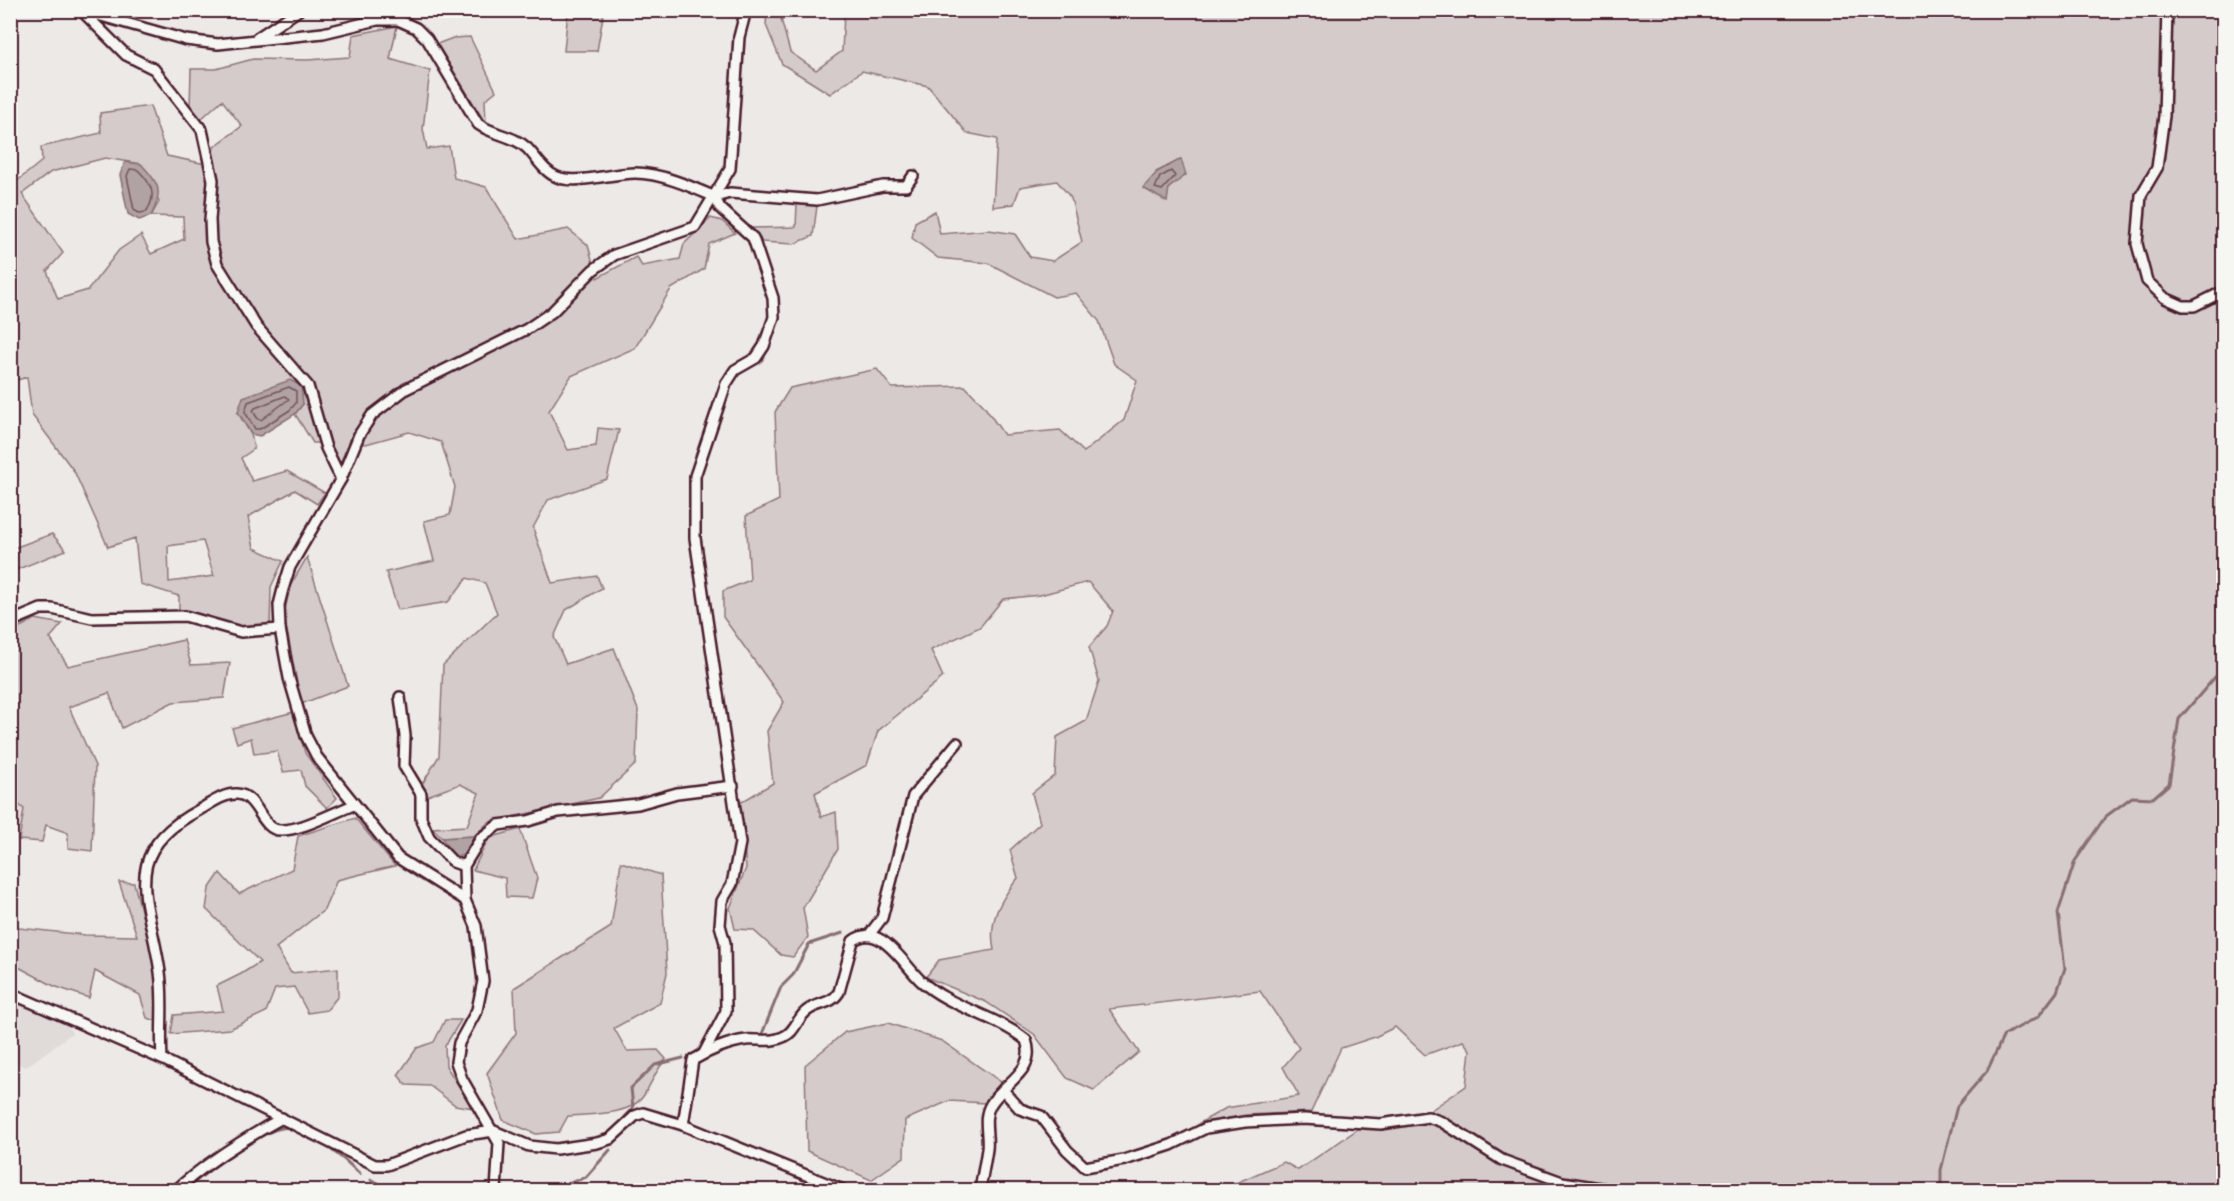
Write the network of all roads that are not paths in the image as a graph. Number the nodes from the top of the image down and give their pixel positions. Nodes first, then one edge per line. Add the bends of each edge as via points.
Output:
1 (299, 10) edge
2 (746, 10) edge
3 (2166, 10) edge
4 (81, 11) edge
5 (257, 38) junction
6 (912, 176) dead end
7 (715, 197) junction
8 (2223, 291) edge
9 (341, 479) junction
10 (10, 622) edge
11 (280, 629) junction
12 (400, 697) dead end
13 (957, 744) dead end
14 (733, 786) junction
15 (354, 805) junction
16 (465, 866) junction
17 (465, 900) junction
18 (869, 935) junction
19 (10, 993) edge
20 (704, 1053) junction
21 (162, 1059) junction
22 (1003, 1090) junction
23 (282, 1118) junction
24 (683, 1125) junction
25 (494, 1131) junction
26 (176, 1191) edge
27 (496, 1191) edge
28 (843, 1191) edge
29 (980, 1191) edge
30 (1613, 1191) edge

1 - 5 street
2 - 7 street via 739,37 729,168
3 - 8 street via 2164,116 2157,168 2141,195 2137,244 2148,281 2165,298 2194,306
4 - 5 street via 186,40 218,44
4 - 9 street via 126,55 153,69 202,130 213,180 211,242 217,264 256,326 308,386 326,448
5 - 7 street via 271,40 377,20 398,20 416,28 427,39 478,124 526,147 556,177 577,179 638,173
6 - 7 street via 906,186 883,186 817,200 730,193
7 - 9 street via 695,227 614,255 593,270 552,312 527,329 387,402 372,415 359,435
7 - 14 street via 720,208 753,238 773,298 774,317 756,358 735,370 726,384 695,476 695,538
9 - 11 street via 290,567 279,605
10 - 11 street via 41,609 52,609 92,618 185,616 241,632
11 - 15 street via 306,736
12 - 16 street via 404,766 421,794 421,818 429,837 453,862
13 - 18 street via 913,796 882,918
14 - 16 street via 677,793 638,804 558,812 498,825 481,838
14 - 20 street via 740,843 732,884 722,901 726,1011
15 - 17 street via 398,858
15 - 21 street via 279,830 269,826 248,799 239,794 228,795 184,818 161,838 148,860 143,885 161,975
16 - 17 street
17 - 25 street via 476,926 483,981 477,1010 459,1043 456,1062
18 - 20 street via 853,941 835,999 803,1012 793,1031 769,1041 745,1041
18 - 22 street via 890,946 922,981 944,997 1016,1031 1026,1040 1030,1059
19 - 21 street
20 - 24 street via 693,1060
21 - 23 street
22 - 29 street via 990,1104 986,1118 987,1147
22 - 30 street via 1020,1109 1041,1116 1085,1167 1171,1145 1206,1128 1245,1122 1305,1119 1381,1124 1428,1117 1502,1160 1562,1182
23 - 25 street via 375,1165 387,1165 466,1135
23 - 26 street via 198,1170
24 - 25 street via 643,1113 610,1139 556,1149 529,1146
24 - 28 street
25 - 27 street via 499,1143

